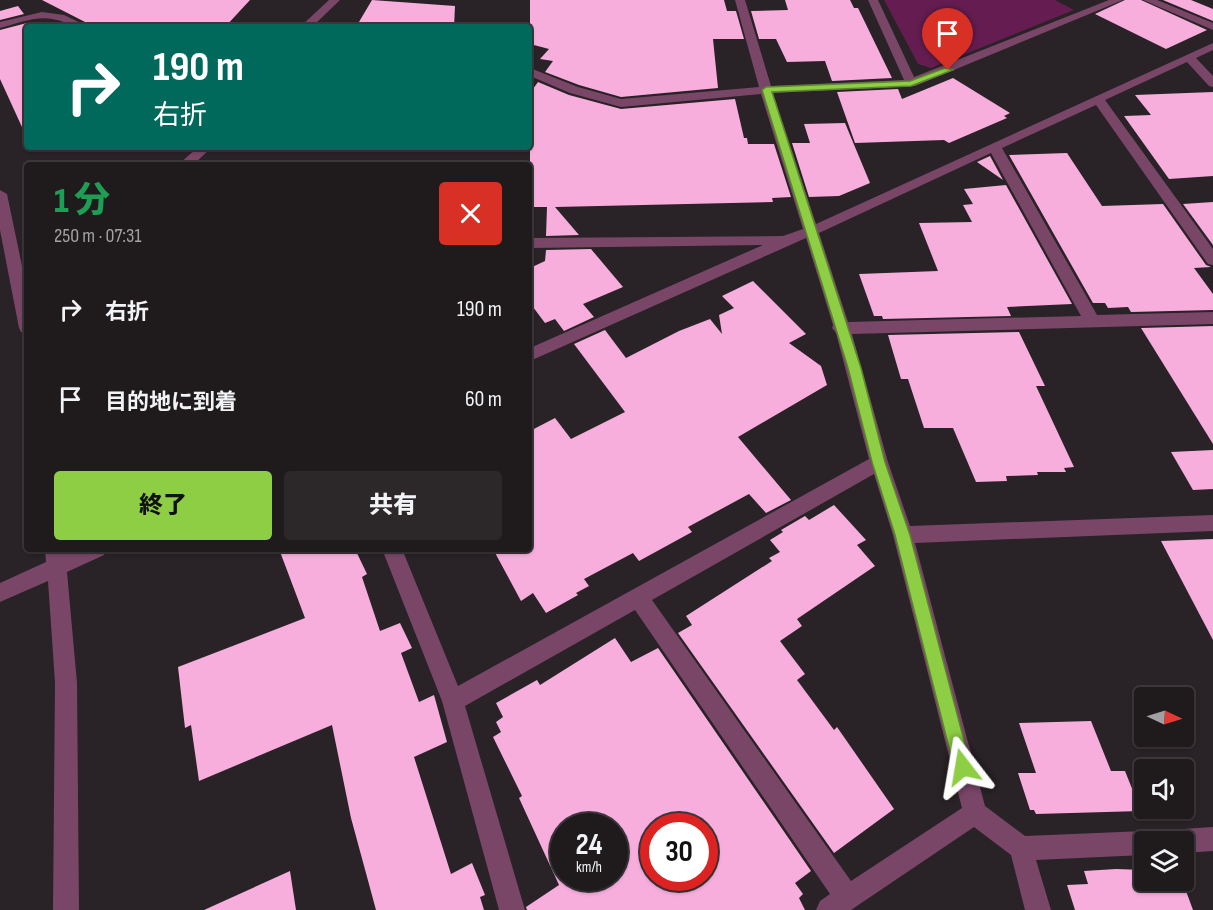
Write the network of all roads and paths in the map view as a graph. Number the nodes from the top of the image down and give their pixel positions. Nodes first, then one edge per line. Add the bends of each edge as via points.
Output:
1 (335, 0) edge
2 (740, 0) edge
3 (873, 0) edge
4 (1118, 0) edge
5 (1148, 0) edge
6 (77, 24) edge
7 (310, 24) edge
8 (0, 25) edge
9 (1213, 27) edge
10 (1213, 46) edge
11 (1189, 57) junction
12 (532, 73) edge
13 (911, 83) junction
14 (1213, 83) edge
15 (766, 90) junction
16 (1099, 100) junction
17 (995, 148) junction
18 (202, 150) edge
19 (188, 162) edge
20 (0, 196) edge
21 (812, 231) junction
22 (787, 240) junction
23 (532, 243) edge
24 (1213, 261) edge
25 (22, 275) edge
26 (24, 296) edge
27 (1213, 318) edge
28 (1092, 321) junction
29 (840, 328) junction
30 (532, 355) edge
31 (879, 462) junction
32 (1213, 523) edge
33 (903, 535) junction
34 (83, 552) edge
35 (393, 552) edge
36 (56, 558) edge
37 (0, 593) edge
38 (638, 597) junction
39 (453, 701) junction
40 (975, 813) junction
41 (1213, 839) edge
42 (1194, 840) edge
43 (1134, 843) edge
44 (1021, 848) junction
45 (838, 904) edge
46 (66, 910) edge
47 (512, 910) edge
48 (1038, 910) edge

1 - 7 street
2 - 15 street
3 - 13 street
4 - 13 street
5 - 9 street
6 - 8 street via 43,13
10 - 11 street
11 - 14 street
11 - 16 street
12 - 15 street via 621,103
13 - 15 street
15 - 21 street
16 - 17 street
16 - 24 street
17 - 21 street
17 - 28 street
18 - 19 street
20 - 25 street
21 - 22 street
21 - 29 street
22 - 23 street
22 - 30 street
25 - 26 street
27 - 28 street
28 - 29 street
29 - 31 street via 855,368
31 - 33 street
31 - 38 street
32 - 33 street
33 - 40 street
34 - 36 street
35 - 39 street
36 - 37 street
36 - 46 street via 66,683
38 - 39 street
38 - 45 street
39 - 47 street
40 - 44 street
40 - 45 street
41 - 42 street
43 - 44 street
44 - 48 street

